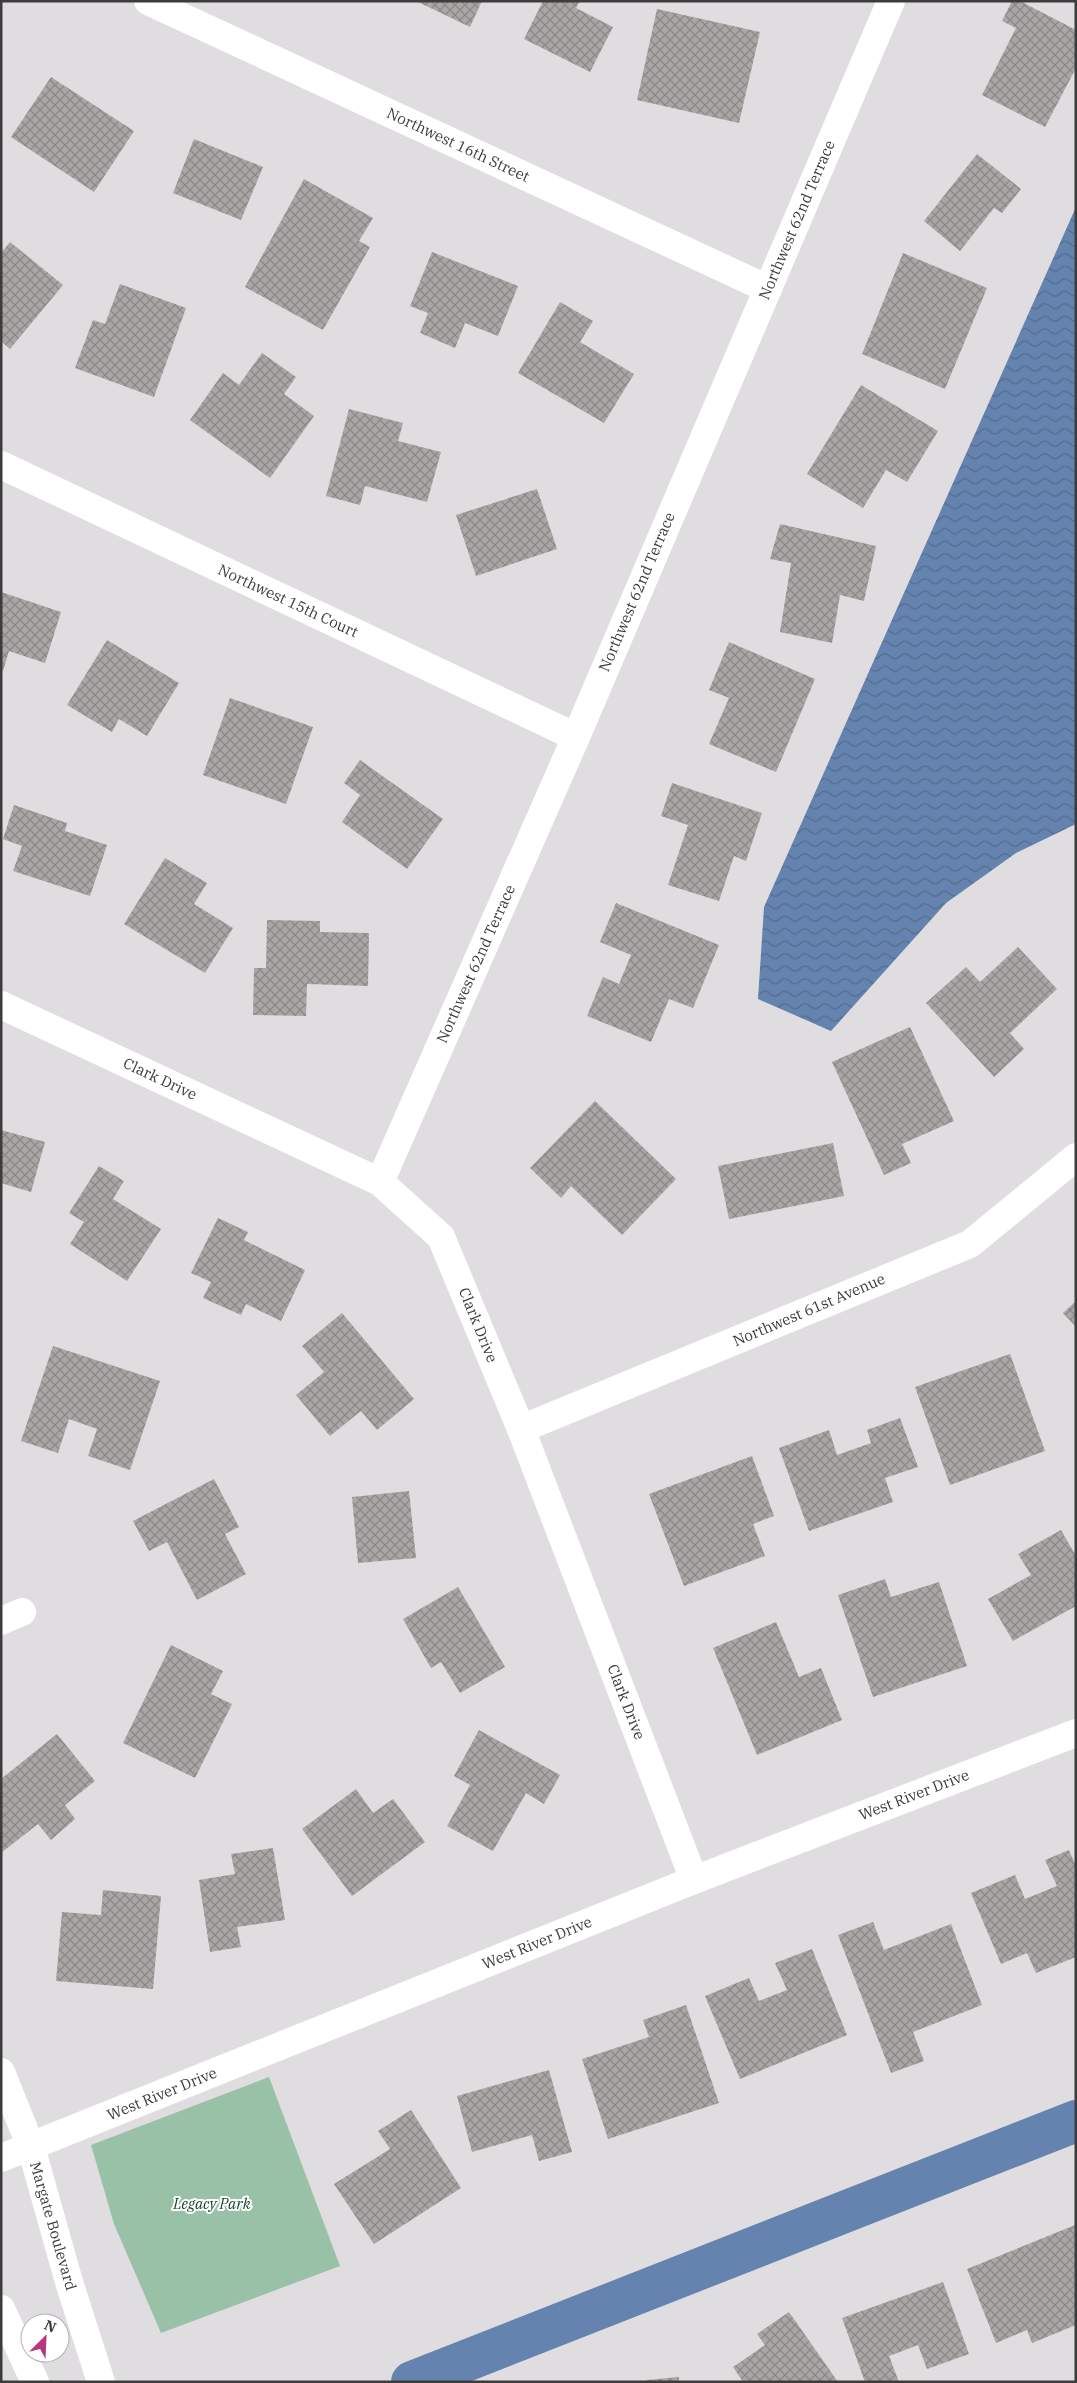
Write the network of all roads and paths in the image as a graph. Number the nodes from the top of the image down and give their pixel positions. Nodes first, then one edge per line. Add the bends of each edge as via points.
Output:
1 (148, 1) edge
2 (891, 1) edge
3 (768, 289) junction
4 (1, 465) edge
5 (576, 737) junction
6 (1, 1005) edge
7 (1076, 1157) edge
8 (380, 1182) junction
9 (521, 1430) junction
10 (1076, 1733) edge
11 (694, 1880) junction
12 (1, 2072) edge
13 (30, 2147) junction
14 (1, 2158) edge
15 (1, 2308) edge
16 (36, 2382) edge
17 (101, 2382) edge

1 - 3 street, Northwest 16th Street
2 - 3 street, Northwest 62nd Terrace
3 - 5 street, Northwest 62nd Terrace
4 - 5 street, Northwest 15th Court
5 - 8 street, Northwest 62nd Terrace
6 - 8 street, Clark Drive
7 - 9 street, Northwest 61st Avenue via 970,1244
8 - 9 street, Clark Drive via 441,1237
9 - 11 street, Clark Drive
10 - 11 street, West River Drive
11 - 13 street, West River Drive
12 - 13 street, Margate Boulevard
13 - 14 street, West River Drive
13 - 17 street, Margate Boulevard
15 - 16 street

